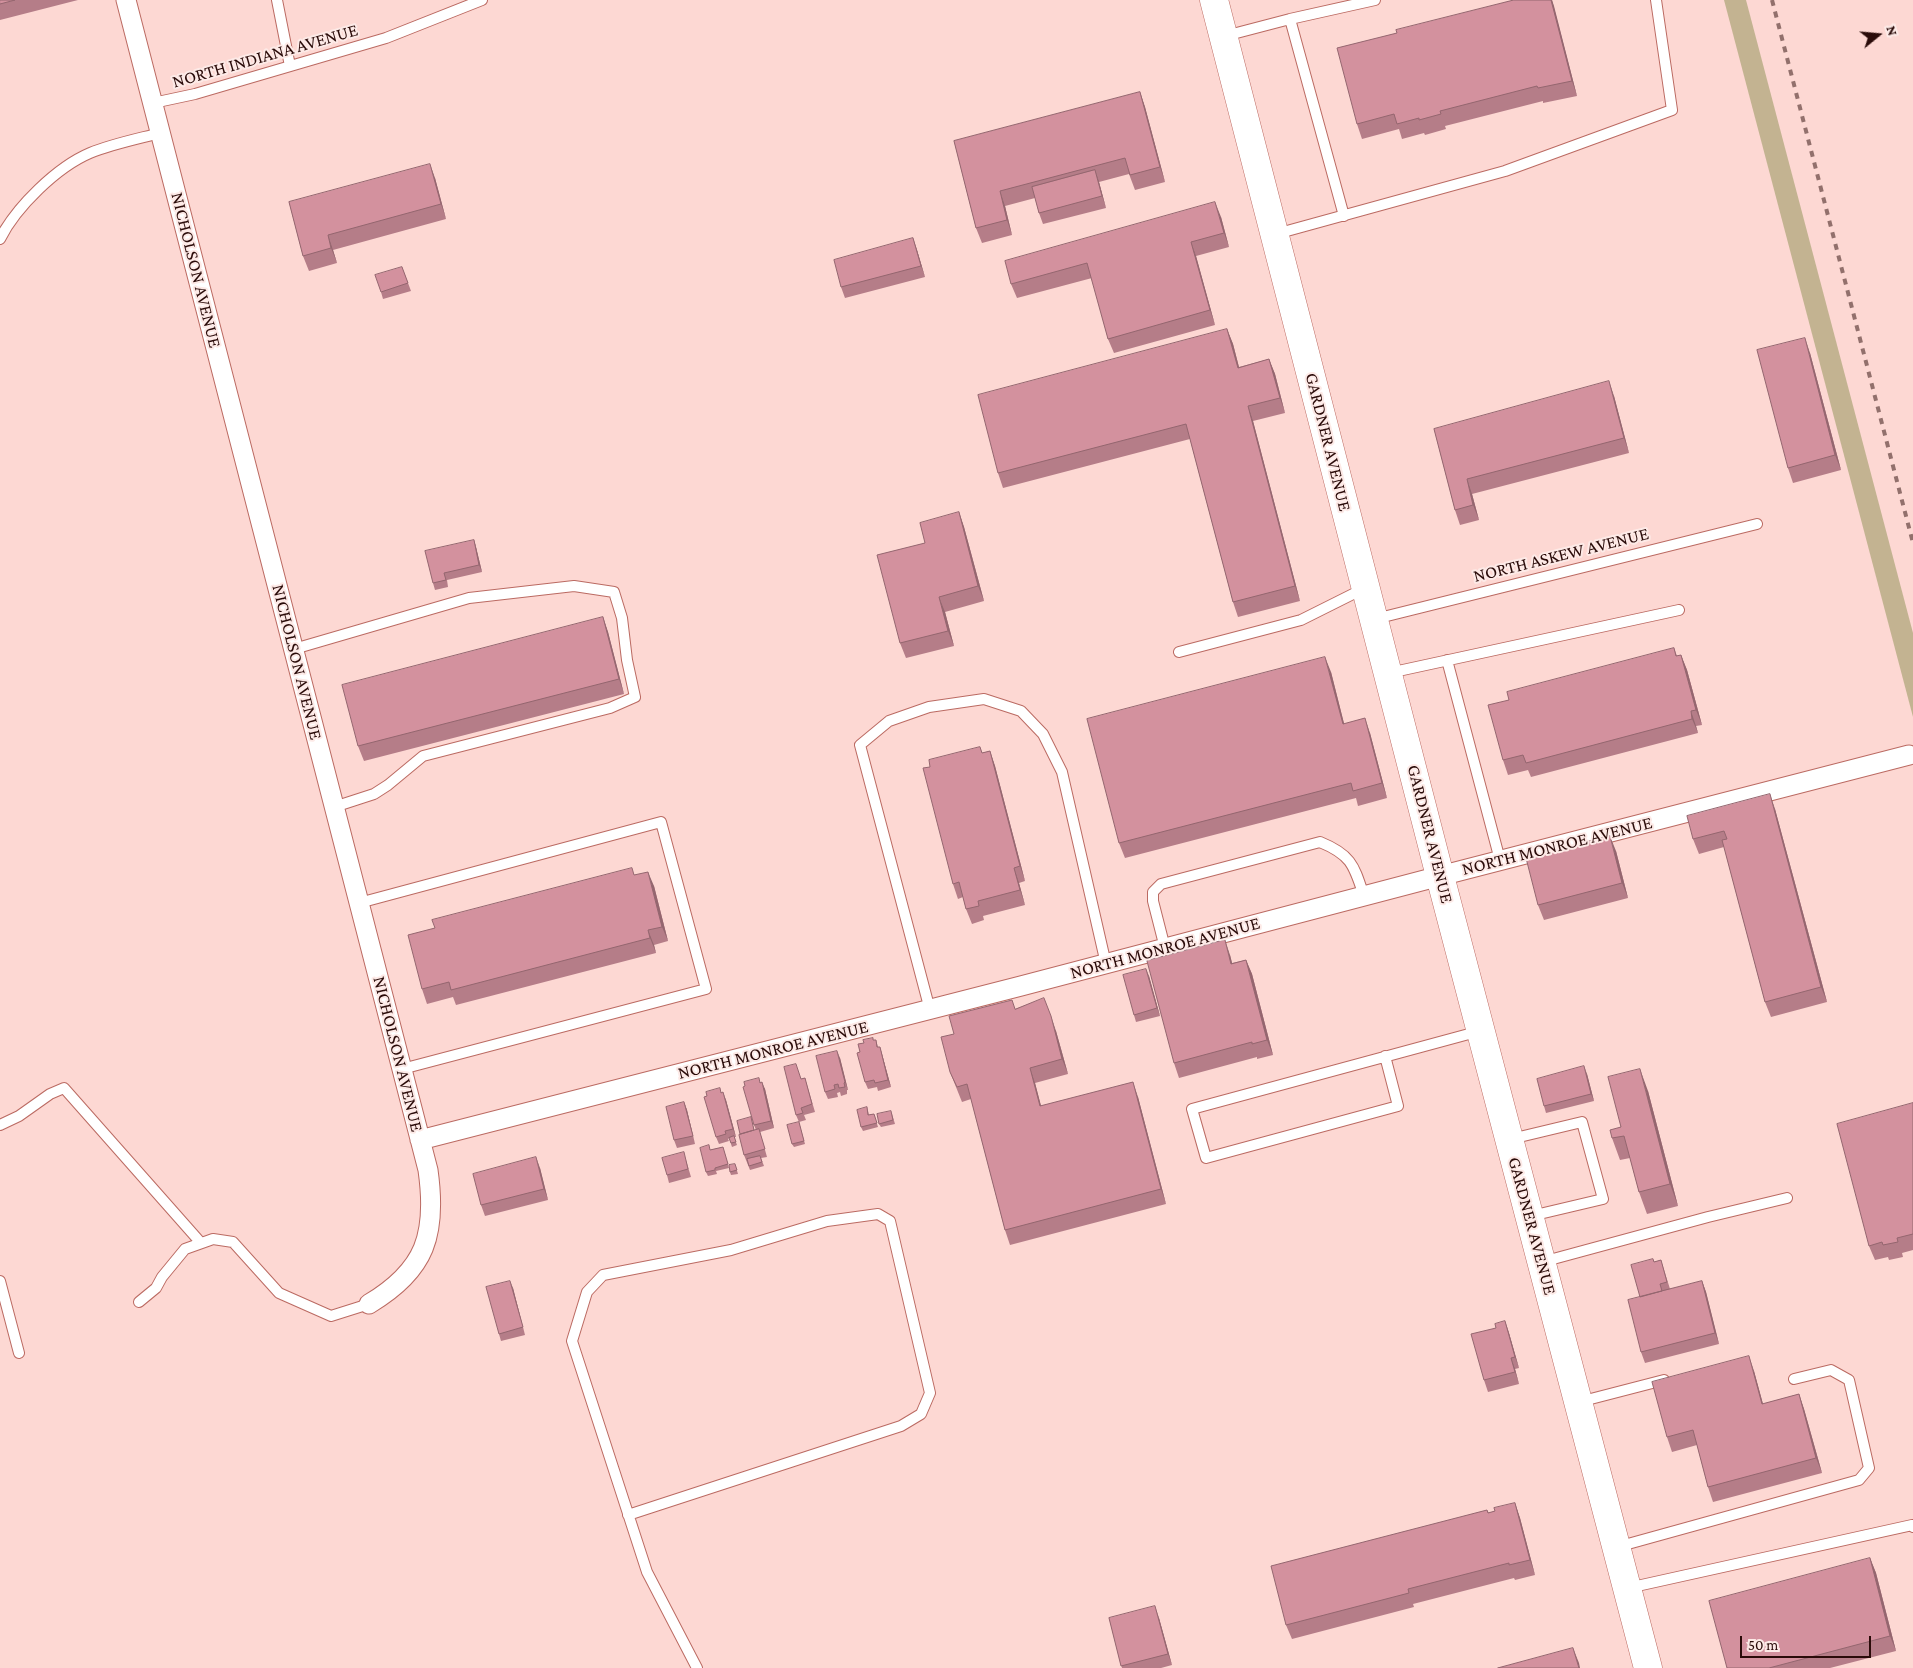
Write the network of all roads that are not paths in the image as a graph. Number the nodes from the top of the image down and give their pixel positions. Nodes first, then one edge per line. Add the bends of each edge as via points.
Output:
1 (126, 0) edge
2 (277, 0) edge
3 (482, 0) edge
4 (1214, 0) edge
5 (1374, 0) edge
6 (1656, 0) edge
7 (1290, 19) junction
8 (1223, 37) junction
9 (290, 66) junction
10 (153, 103) junction
11 (160, 132) junction
12 (1344, 216) junction
13 (1275, 234) junction
14 (0, 239) edge
15 (1757, 524) dead end
16 (1366, 587) junction
17 (1679, 610) dead end
18 (1374, 619) junction
19 (294, 649) junction
20 (1179, 652) dead end
21 (1447, 660) junction
22 (1388, 673) junction
23 (1909, 755) dead end
24 (334, 807) junction
25 (1500, 860) junction
26 (1440, 876) junction
27 (1364, 896) junction
28 (359, 903) junction
29 (1165, 948) junction
30 (1106, 964) junction
31 (930, 1010) junction
32 (1481, 1031) junction
33 (1385, 1056) junction
34 (402, 1069) junction
35 (0, 1125) edge
36 (1509, 1139) junction
37 (420, 1140) junction
38 (1787, 1198) dead end
39 (1530, 1217) junction
40 (201, 1243) junction
41 (1542, 1262) junction
42 (0, 1281) edge
43 (139, 1302) dead end
44 (369, 1304) joint
45 (19, 1353) dead end
46 (1672, 1378) edge
47 (1794, 1378) dead end
48 (1578, 1402) junction
49 (628, 1515) junction
50 (1913, 1527) edge
51 (1616, 1547) junction
52 (1627, 1588) junction
53 (697, 1668) edge
54 (1648, 1668) edge

1 - 10 street, NICHOLSON AVENUE
2 - 9 lane
3 - 9 lane, NORTH INDIANA AVENUE via 386,38
4 - 8 street, GARDNER AVENUE
5 - 7 lane
6 - 12 lane via 1672,110 1505,171
7 - 8 lane
7 - 12 lane
8 - 13 street, GARDNER AVENUE
9 - 10 lane, NORTH INDIANA AVENUE
10 - 11 street, NICHOLSON AVENUE
11 - 14 lane via 90,153 62,169 7,224
11 - 19 street, NICHOLSON AVENUE
12 - 13 lane
13 - 16 street, GARDNER AVENUE
15 - 18 lane, NORTH ASKEW AVENUE
16 - 18 street, GARDNER AVENUE
16 - 20 lane via 1302,620
17 - 21 lane
18 - 22 street, GARDNER AVENUE
19 - 24 street, NICHOLSON AVENUE
19 - 24 lane via 469,598 574,586 614,592 622,618 635,697 610,708 423,756 374,794
21 - 22 lane
21 - 25 lane
22 - 26 street, GARDNER AVENUE
23 - 25 street, NORTH MONROE AVENUE
24 - 28 street, NICHOLSON AVENUE
25 - 26 street, NORTH MONROE AVENUE
26 - 27 street, NORTH MONROE AVENUE
26 - 32 street, GARDNER AVENUE
27 - 29 street, NORTH MONROE AVENUE
27 - 29 lane via 1354,866 1338,849 1320,842 1161,884 1153,892 1153,901
28 - 34 street, NICHOLSON AVENUE
28 - 34 lane via 661,822 706,989
29 - 30 street, NORTH MONROE AVENUE
30 - 31 street, NORTH MONROE AVENUE
30 - 31 lane via 1062,772 1043,734 1021,711 984,699 929,707 889,721 860,745
31 - 37 street, NORTH MONROE AVENUE
32 - 33 lane
32 - 36 street, GARDNER AVENUE
33 - 33 lane via 1192,1109 1206,1158 1398,1106
34 - 37 street, NICHOLSON AVENUE
35 - 40 lane via 64,1088
36 - 39 street, GARDNER AVENUE
36 - 39 lane via 1582,1122 1603,1199
37 - 44 street, NICHOLSON AVENUE via 430,1188 428,1240 422,1254 402,1280
38 - 41 lane
39 - 41 street, GARDNER AVENUE
40 - 43 lane via 185,1249 156,1288
40 - 44 lane via 213,1239 233,1242 279,1293 331,1316
41 - 48 street, GARDNER AVENUE
42 - 45 lane
46 - 48 lane
47 - 51 lane via 1831,1370 1849,1380 1869,1468 1859,1480
48 - 51 street, GARDNER AVENUE
49 - 49 lane via 572,1341 587,1292 603,1275 731,1250 827,1221 878,1214 890,1221 930,1393 921,1414 901,1426
49 - 53 lane via 647,1572
50 - 52 lane via 1912,1524
51 - 52 street, GARDNER AVENUE
52 - 54 street, GARDNER AVENUE

